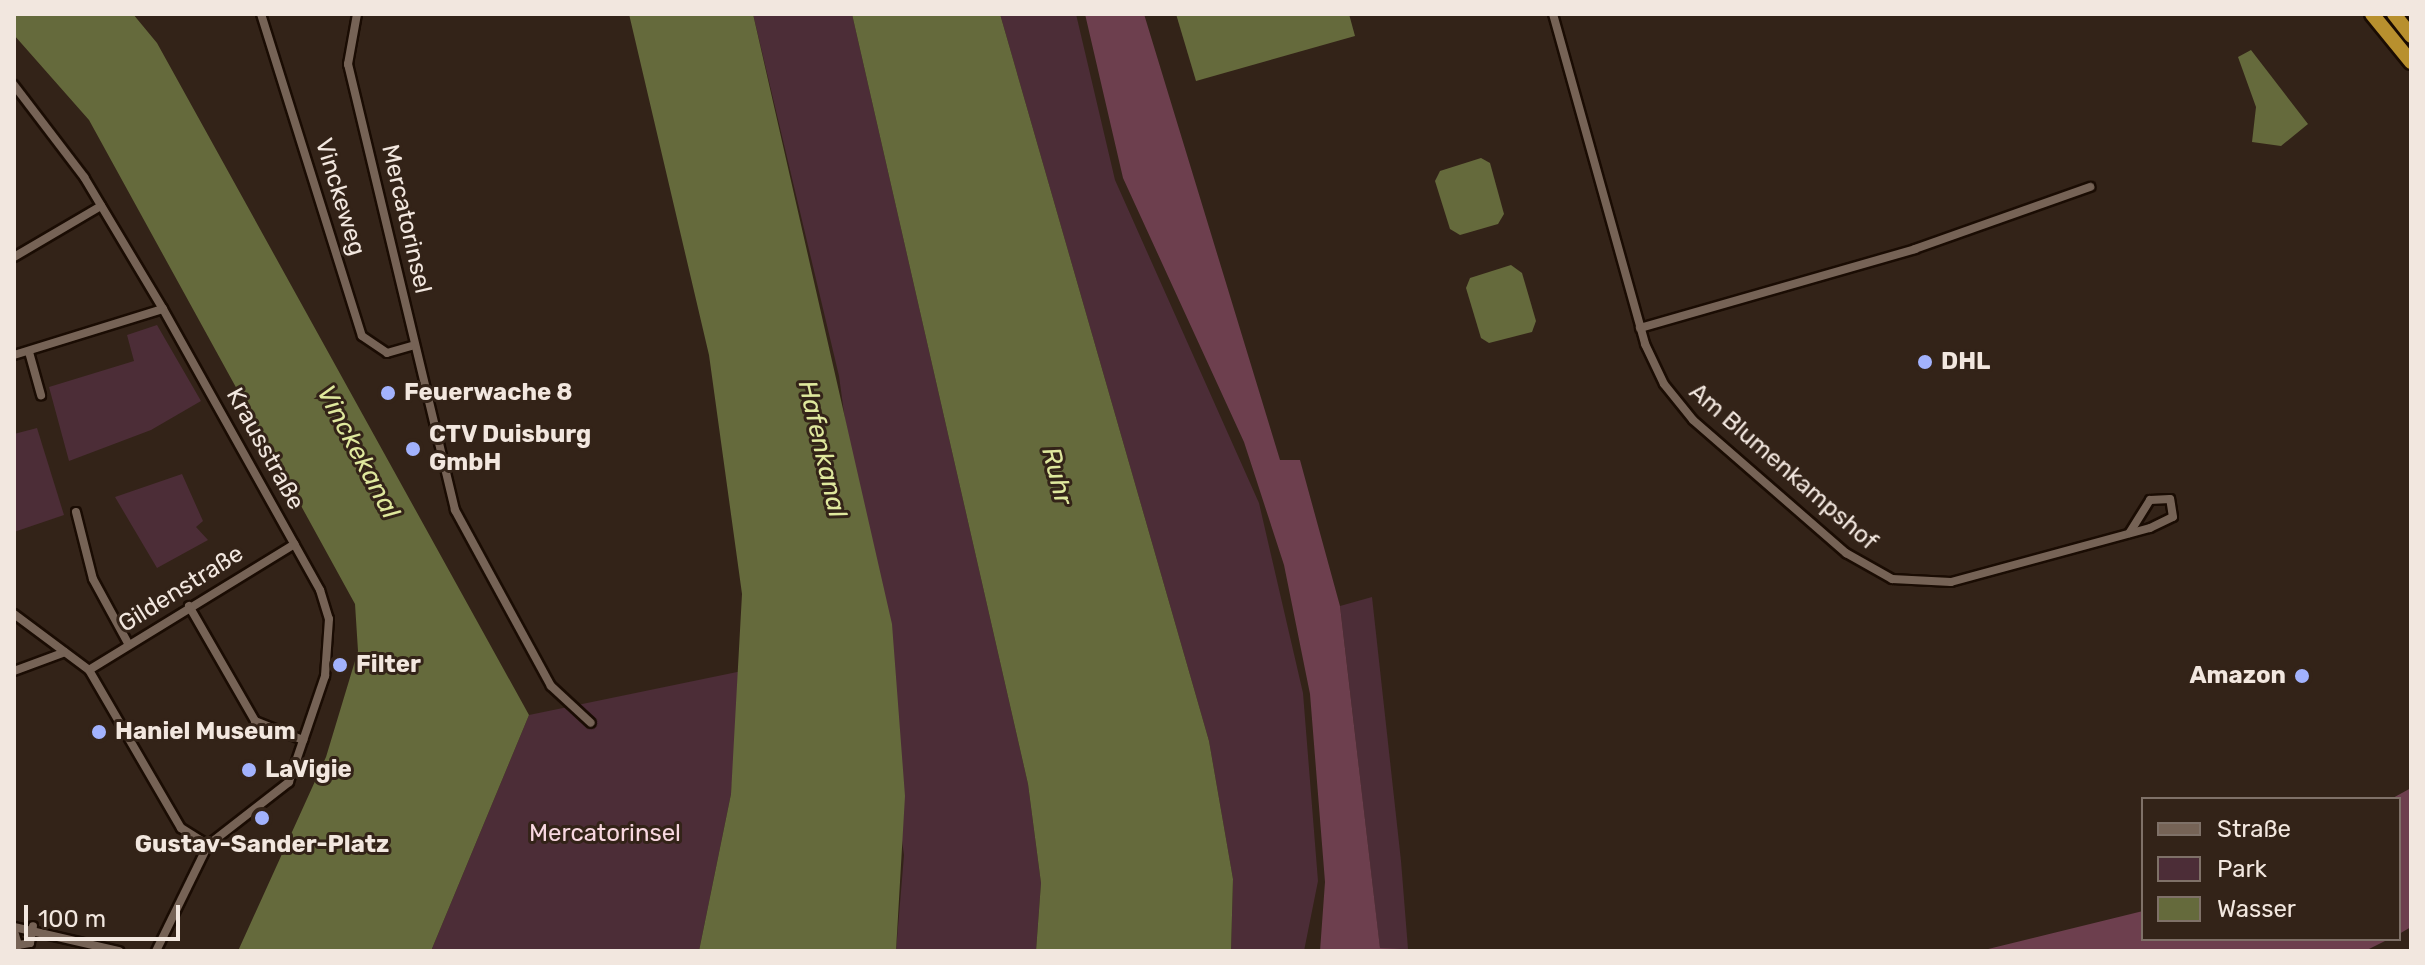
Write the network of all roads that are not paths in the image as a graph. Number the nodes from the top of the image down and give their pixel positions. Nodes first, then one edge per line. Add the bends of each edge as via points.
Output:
1 (261, 14) edge
2 (357, 14) edge
3 (1553, 14) edge
4 (2372, 14) edge
5 (2394, 14) edge
6 (2411, 36) edge
7 (2411, 62) edge
8 (14, 85) edge
9 (2090, 187) dead end
10 (101, 206) junction
11 (14, 257) edge
12 (163, 309) junction
13 (1640, 328) junction
14 (415, 345) junction
15 (29, 352) junction
16 (14, 355) edge
17 (41, 395) dead end
18 (76, 512) dead end
19 (2129, 533) junction
20 (295, 544) junction
21 (189, 606) junction
22 (14, 614) edge
23 (129, 645) junction
24 (65, 652) junction
25 (89, 670) junction
26 (14, 671) edge
27 (591, 723) dead end
28 (303, 740) junction
29 (208, 845) junction
30 (33, 926) junction
31 (14, 929) edge
32 (119, 951) edge
33 (156, 951) edge

1 - 14 street, Vinckeweg via 362,336 387,353
2 - 14 street, Mercatorinsel via 348,64
3 - 13 street, Am Blumenkampshof
4 - 7 highway
5 - 6 highway
8 - 10 street, Krausstraße
9 - 13 street via 1915,249
10 - 11 street
10 - 12 street, Krausstraße
12 - 15 street
12 - 20 street, Krausstraße
13 - 19 street, Am Blumenkampshof via 1664,384 1693,420 1846,553 1880,574 1951,582
14 - 27 street, Mercatorinsel via 465,536 551,686
15 - 16 street
15 - 17 street
18 - 23 street via 97,589
19 - 19 street, Am Blumenkampshof via 2150,500 2163,496 2174,506 2162,524
20 - 21 street, Gildenstraße
20 - 28 street, Krausstraße via 320,590 330,639
21 - 23 street, Gildenstraße
21 - 28 street via 255,721
22 - 24 street
23 - 25 street, Gildenstraße
24 - 25 street
24 - 26 street
25 - 29 street via 181,828
28 - 29 street, Krausstraße via 289,782
29 - 33 street, Krausstraße
30 - 31 street
30 - 31 street via 30,943 18,945
30 - 32 street

